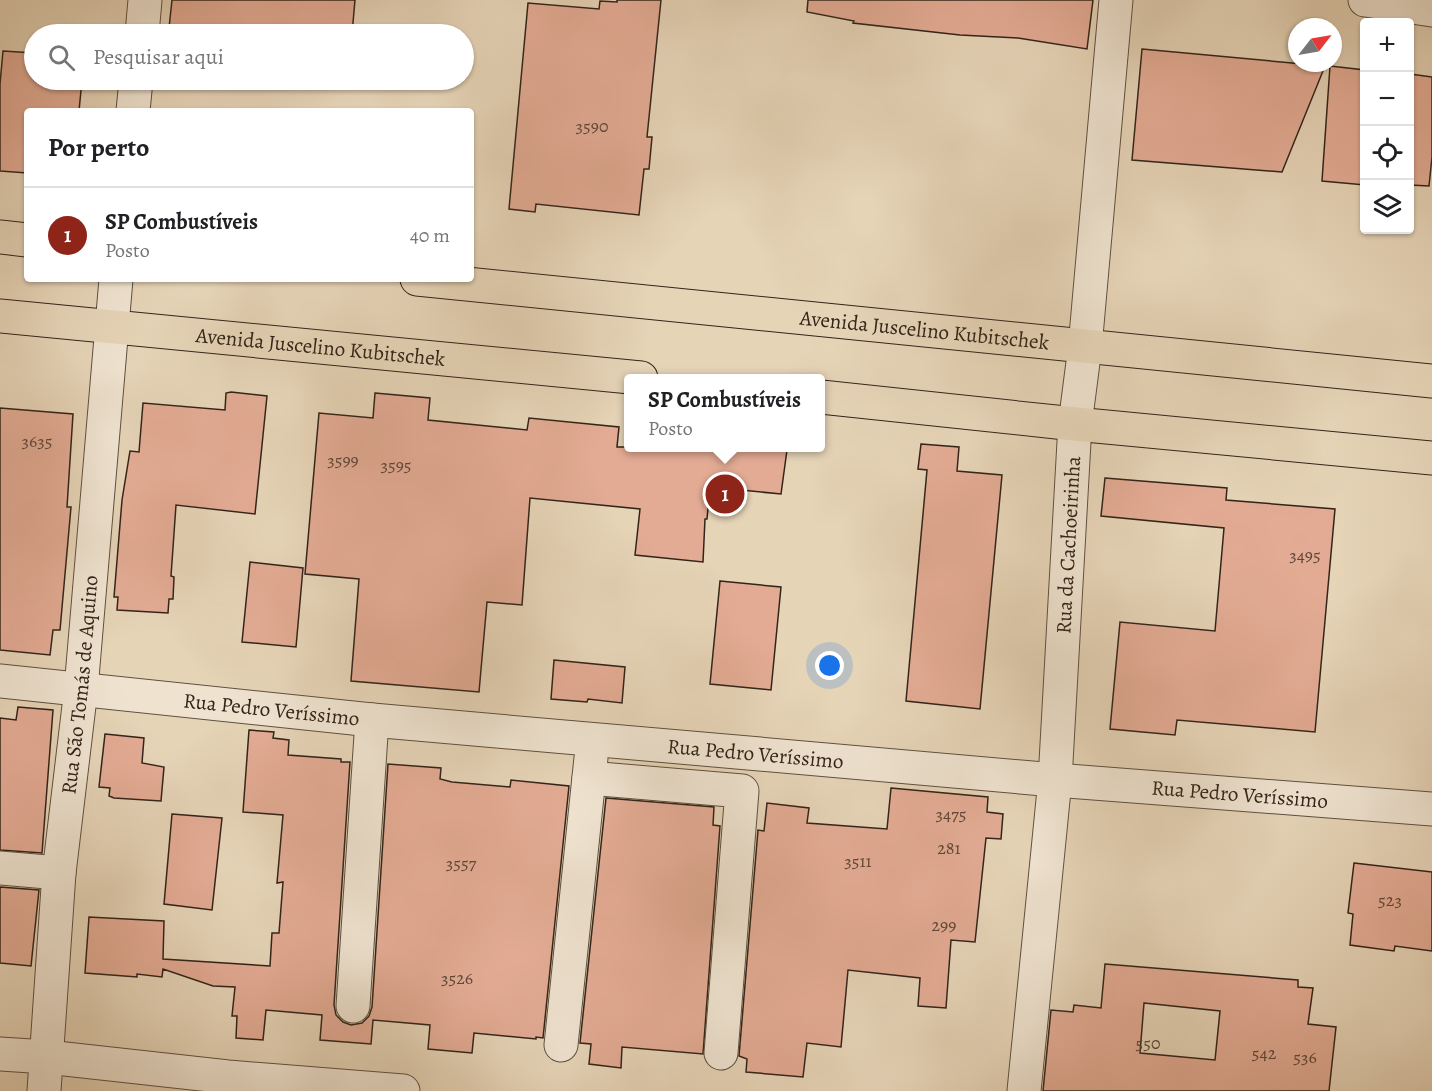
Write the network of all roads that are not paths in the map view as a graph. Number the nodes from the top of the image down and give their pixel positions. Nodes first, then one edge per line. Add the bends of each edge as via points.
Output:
1 (145, 0) edge
2 (1116, 0) edge
3 (1374, 1) edge
4 (1432, 10) edge
5 (142, 24) edge
6 (135, 90) edge
7 (133, 108) edge
8 (0, 237) edge
9 (24, 240) edge
10 (116, 282) edge
11 (447, 282) edge
12 (0, 316) edge
13 (112, 326) junction
14 (1085, 346) junction
15 (624, 376) edge
16 (1432, 381) edge
17 (825, 397) edge
18 (1075, 424) junction
19 (1432, 458) edge
20 (0, 681) edge
21 (81, 689) junction
22 (372, 720) junction
23 (593, 738) junction
24 (589, 778) junction
25 (1055, 780) junction
26 (1432, 809) edge
27 (0, 868) edge
28 (59, 873) junction
29 (353, 1006) dead end
30 (561, 1045) dead end
31 (721, 1053) dead end
32 (0, 1054) edge
33 (47, 1057) junction
34 (227, 1084) edge
35 (44, 1091) edge
36 (403, 1091) edge
37 (1024, 1091) edge

1 - 5 street
2 - 14 street, Rua da Cachoeirinha
3 - 4 street
6 - 7 street
8 - 9 main road
10 - 13 street, Rua São Tomás de Aquino
11 - 14 main road, Avenida Juscelino Kubitschek
12 - 13 main road, Avenida Juscelino Kubitschek
13 - 15 main road, Avenida Juscelino Kubitschek
13 - 21 street, Rua São Tomás de Aquino
14 - 16 main road, Avenida Juscelino Kubitschek
14 - 18 street, Rua da Cachoeirinha
17 - 18 main road
18 - 19 main road
18 - 25 street, Rua da Cachoeirinha
20 - 21 street, Rua Pedro Veríssimo
21 - 22 street, Rua Pedro Veríssimo
21 - 28 street, Rua São Tomás de Aquino
22 - 23 street, Rua Pedro Veríssimo
22 - 29 street
23 - 24 street
23 - 25 street, Rua Pedro Veríssimo
24 - 30 street
24 - 31 street via 742,790
25 - 26 street, Rua Pedro Veríssimo
25 - 37 street, Rua da Cachoeirinha
27 - 28 street
28 - 33 street, Rua São Tomás de Aquino
32 - 33 street
33 - 34 street
33 - 35 street, Rua São Tomás de Aquino
34 - 36 street

